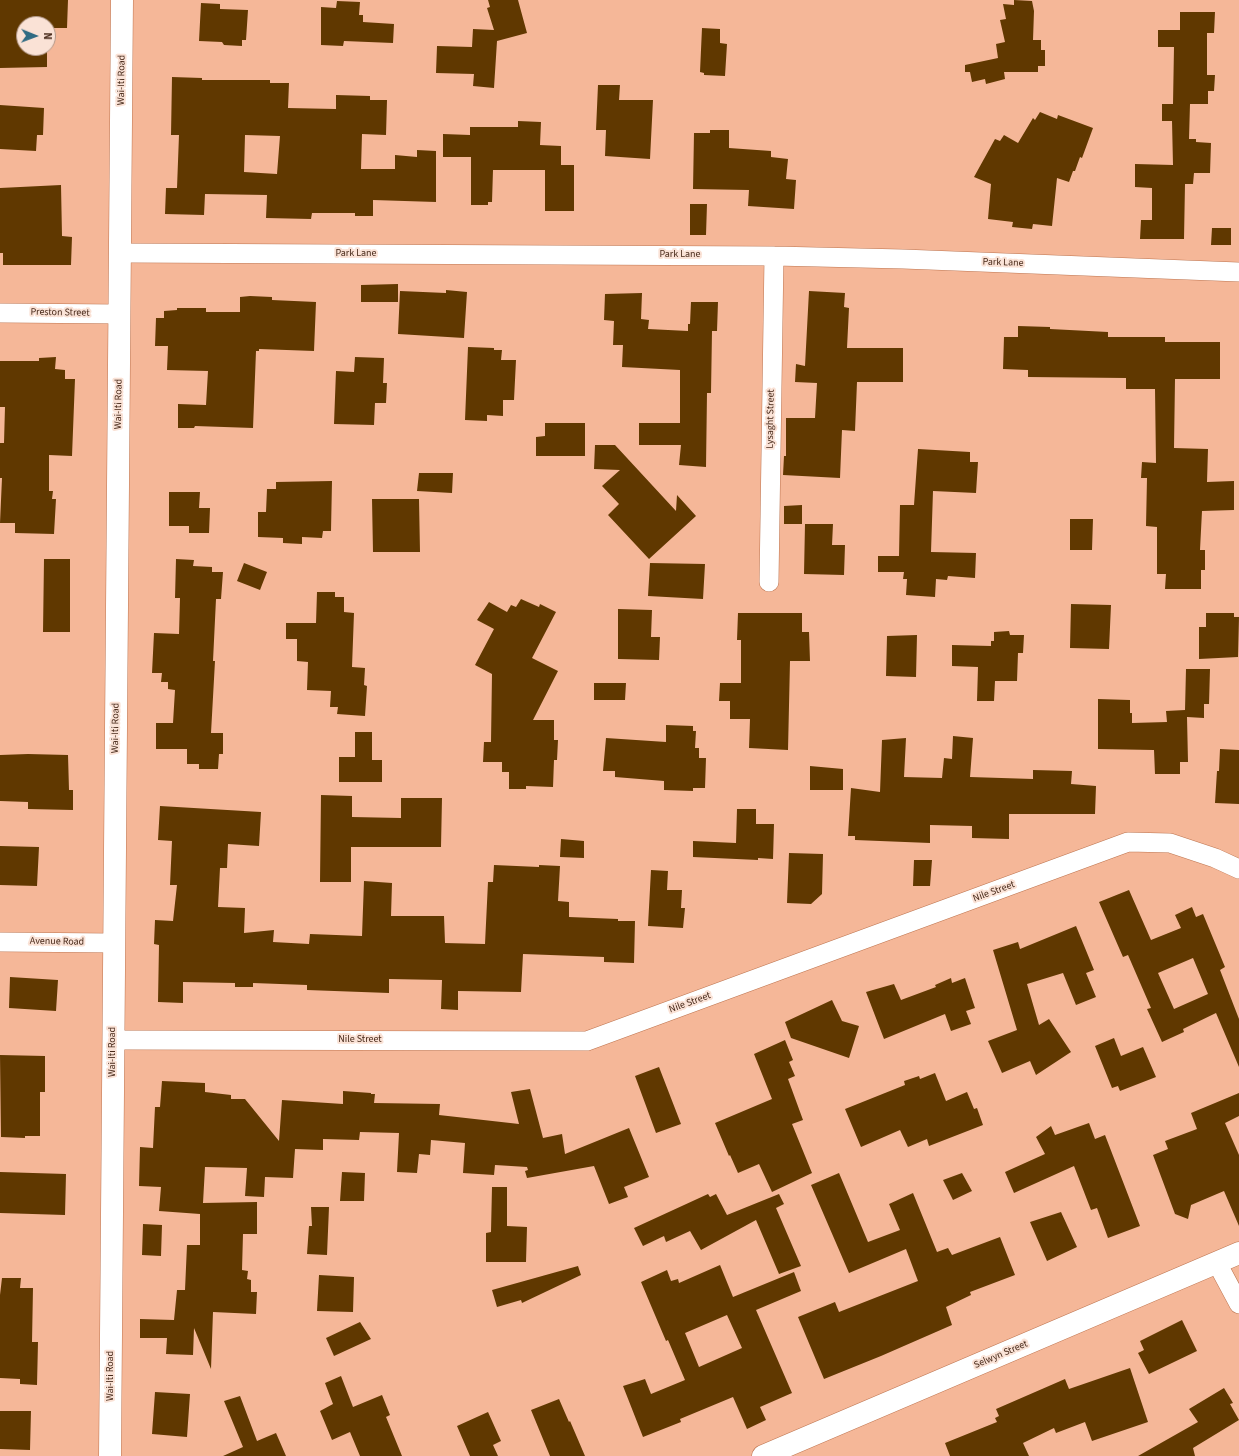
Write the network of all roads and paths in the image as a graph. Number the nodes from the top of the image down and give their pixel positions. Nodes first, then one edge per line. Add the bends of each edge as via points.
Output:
1 (122, 0) edge
2 (120, 254) junction
3 (774, 256) junction
4 (1239, 272) edge
5 (0, 313) edge
6 (120, 314) junction
7 (769, 582) dead end
8 (1239, 869) edge
9 (0, 942) edge
10 (114, 943) junction
11 (114, 1040) junction
12 (1239, 1253) edge
13 (1217, 1262) junction
14 (1239, 1304) edge
15 (110, 1456) edge
16 (763, 1456) edge

1 - 2 main road, Wai-Iti Road
2 - 3 street, Park Lane
2 - 6 main road, Wai-Iti Road
3 - 4 street, Park Lane
3 - 7 street, Lysaght Street
5 - 6 street, Preston Street
6 - 10 main road, Wai-Iti Road
8 - 11 street, Nile Street via 1170,843 1128,842 587,1041
9 - 10 street, Avenue Road
10 - 11 main road, Wai-Iti Road
11 - 15 main road, Wai-Iti Road
12 - 13 main road, Selwyn Street
13 - 14 street
13 - 16 main road, Selwyn Street

